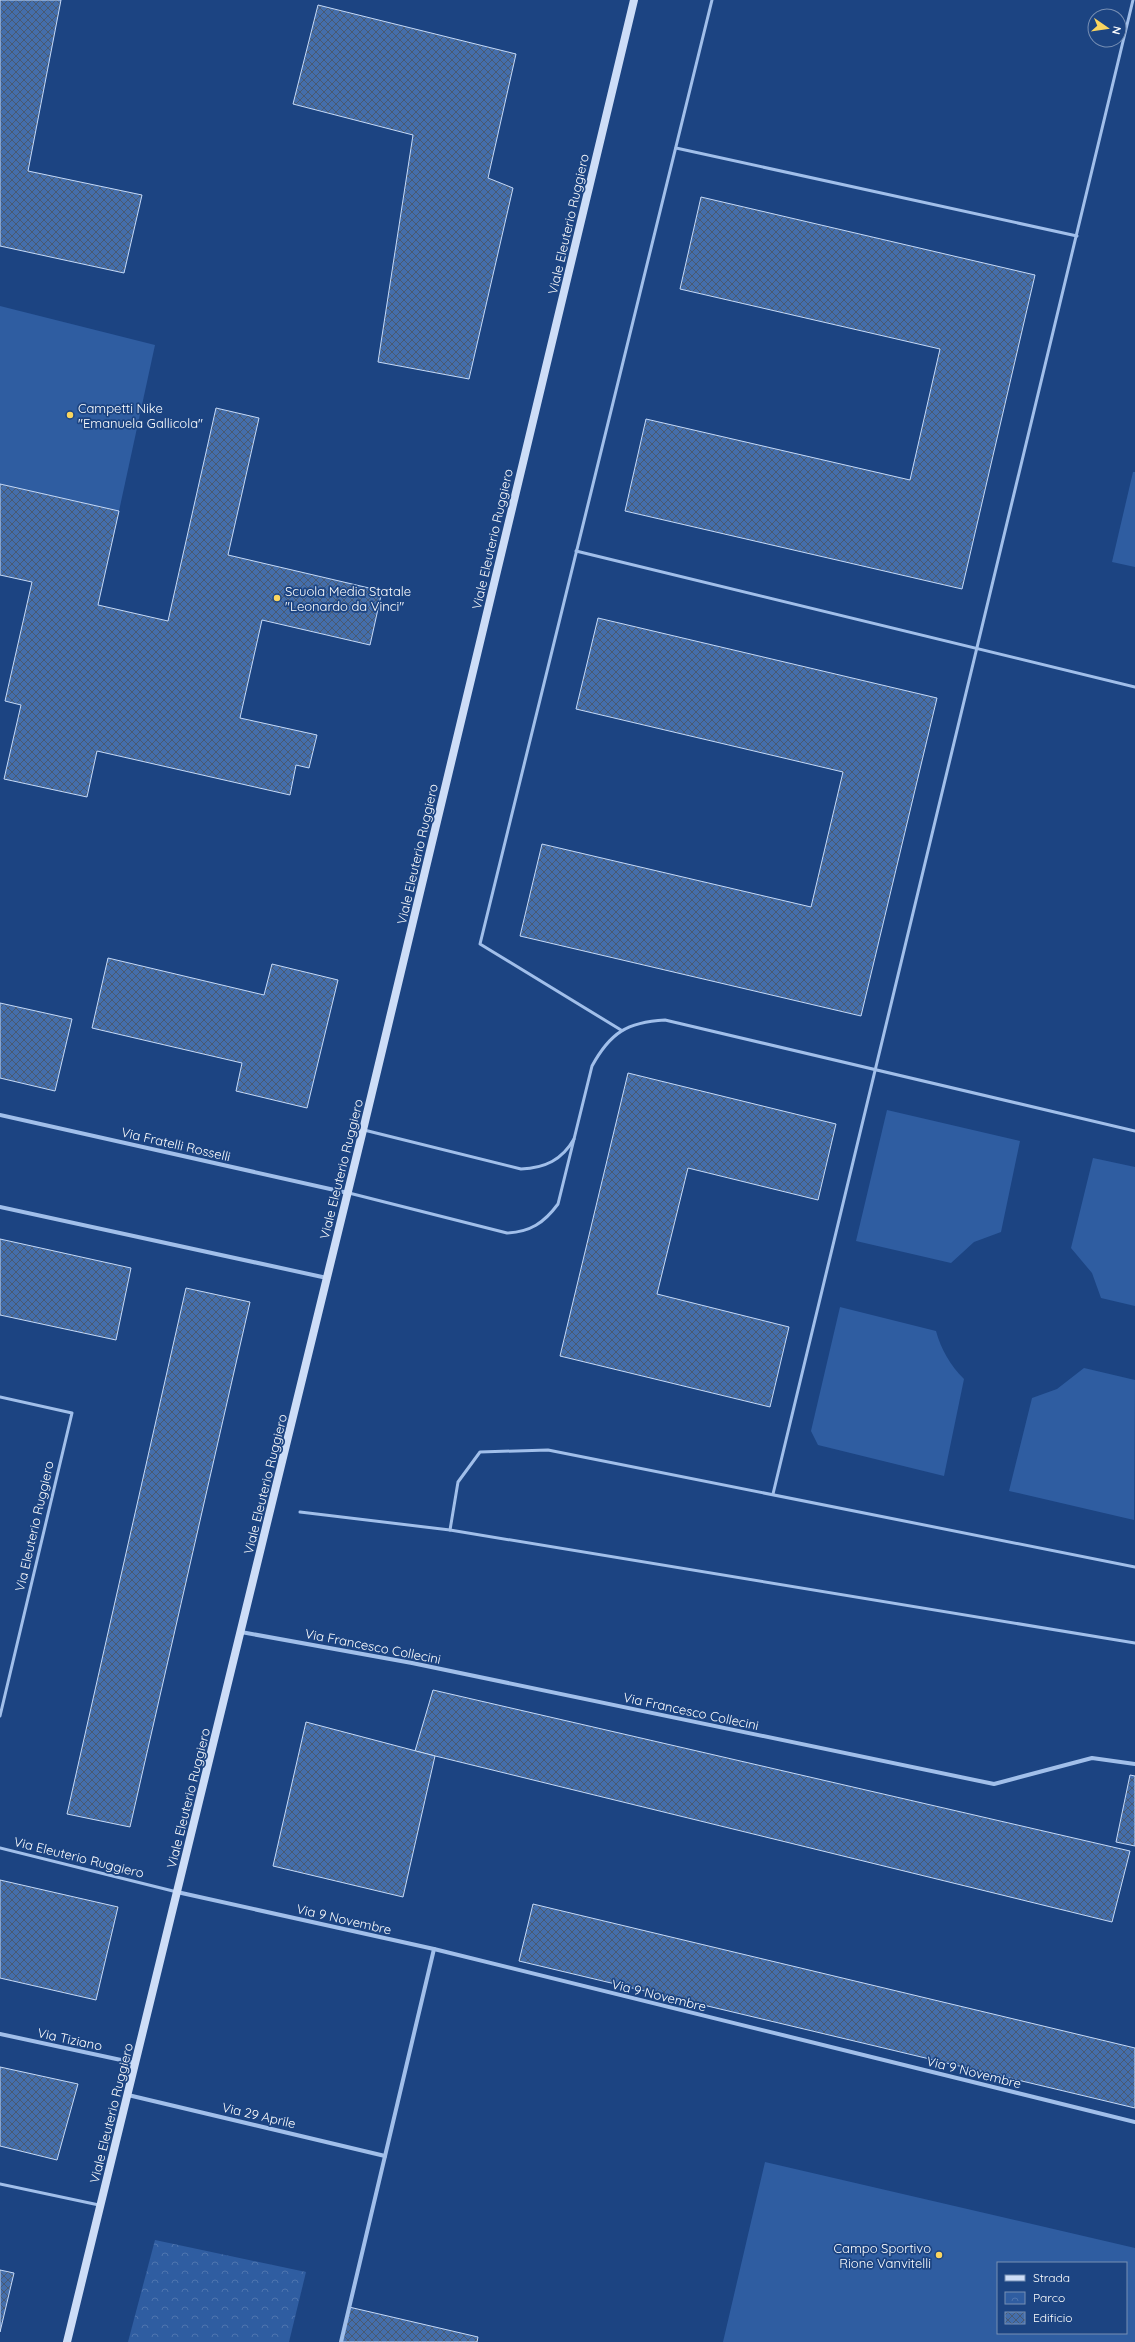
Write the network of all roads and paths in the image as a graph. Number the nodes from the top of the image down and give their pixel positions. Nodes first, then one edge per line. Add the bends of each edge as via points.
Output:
1 (634, 0) edge
2 (712, 0) edge
3 (1134, 0) edge
4 (676, 148) junction
5 (1077, 236) junction
6 (576, 551) junction
7 (977, 649) junction
8 (1135, 688) edge
9 (621, 1030) junction
10 (875, 1069) junction
11 (0, 1114) edge
12 (579, 1124) junction
13 (363, 1130) junction
14 (1135, 1131) edge
15 (348, 1193) junction
16 (0, 1207) edge
17 (327, 1278) junction
18 (0, 1397) edge
19 (772, 1494) junction
20 (300, 1512) dead end
21 (450, 1530) junction
22 (1135, 1567) edge
23 (241, 1632) junction
24 (1135, 1642) edge
25 (0, 1716) edge
26 (1135, 1764) edge
27 (0, 1848) edge
28 (177, 1892) junction
29 (434, 1949) junction
30 (0, 2034) edge
31 (136, 2063) junction
32 (128, 2095) junction
33 (1135, 2122) edge
34 (385, 2156) junction
35 (0, 2184) edge
36 (101, 2205) junction
37 (67, 2342) edge
38 (341, 2342) edge

1 - 13 street, Viale Eleuterio Ruggiero
2 - 4 lane
3 - 5 lane
4 - 5 lane
4 - 6 lane
5 - 7 lane
6 - 7 lane
6 - 9 lane via 480,944
7 - 8 lane
7 - 10 lane
9 - 10 lane via 642,1021 665,1020
9 - 12 lane via 603,1046 592,1066
10 - 14 lane
10 - 19 lane
11 - 15 street, Via Fratelli Rosselli
12 - 13 lane via 574,1140 564,1153 551,1163 521,1169
12 - 15 lane via 558,1204 548,1218 534,1227 519,1232 507,1233
13 - 15 street, Viale Eleuterio Ruggiero
15 - 17 street, Viale Eleuterio Ruggiero
16 - 17 street
17 - 23 street, Viale Eleuterio Ruggiero
18 - 25 lane, Via Eleuterio Ruggiero via 72,1413
19 - 21 lane via 548,1450 480,1452 458,1482
19 - 22 lane
20 - 21 lane
21 - 24 lane
23 - 26 street, Via Francesco Collecini via 412,1663 994,1784 1092,1758
23 - 28 street, Viale Eleuterio Ruggiero
27 - 28 lane, Via Eleuterio Ruggiero
28 - 29 street, Via 9 Novembre
28 - 31 street, Viale Eleuterio Ruggiero
29 - 33 street, Via 9 Novembre
29 - 34 street
30 - 31 street, Via Tiziano
31 - 32 street, Viale Eleuterio Ruggiero
32 - 34 street, Via 29 Aprile
32 - 36 street, Viale Eleuterio Ruggiero
34 - 38 street
35 - 36 lane
36 - 37 street, Viale Eleuterio Ruggiero

